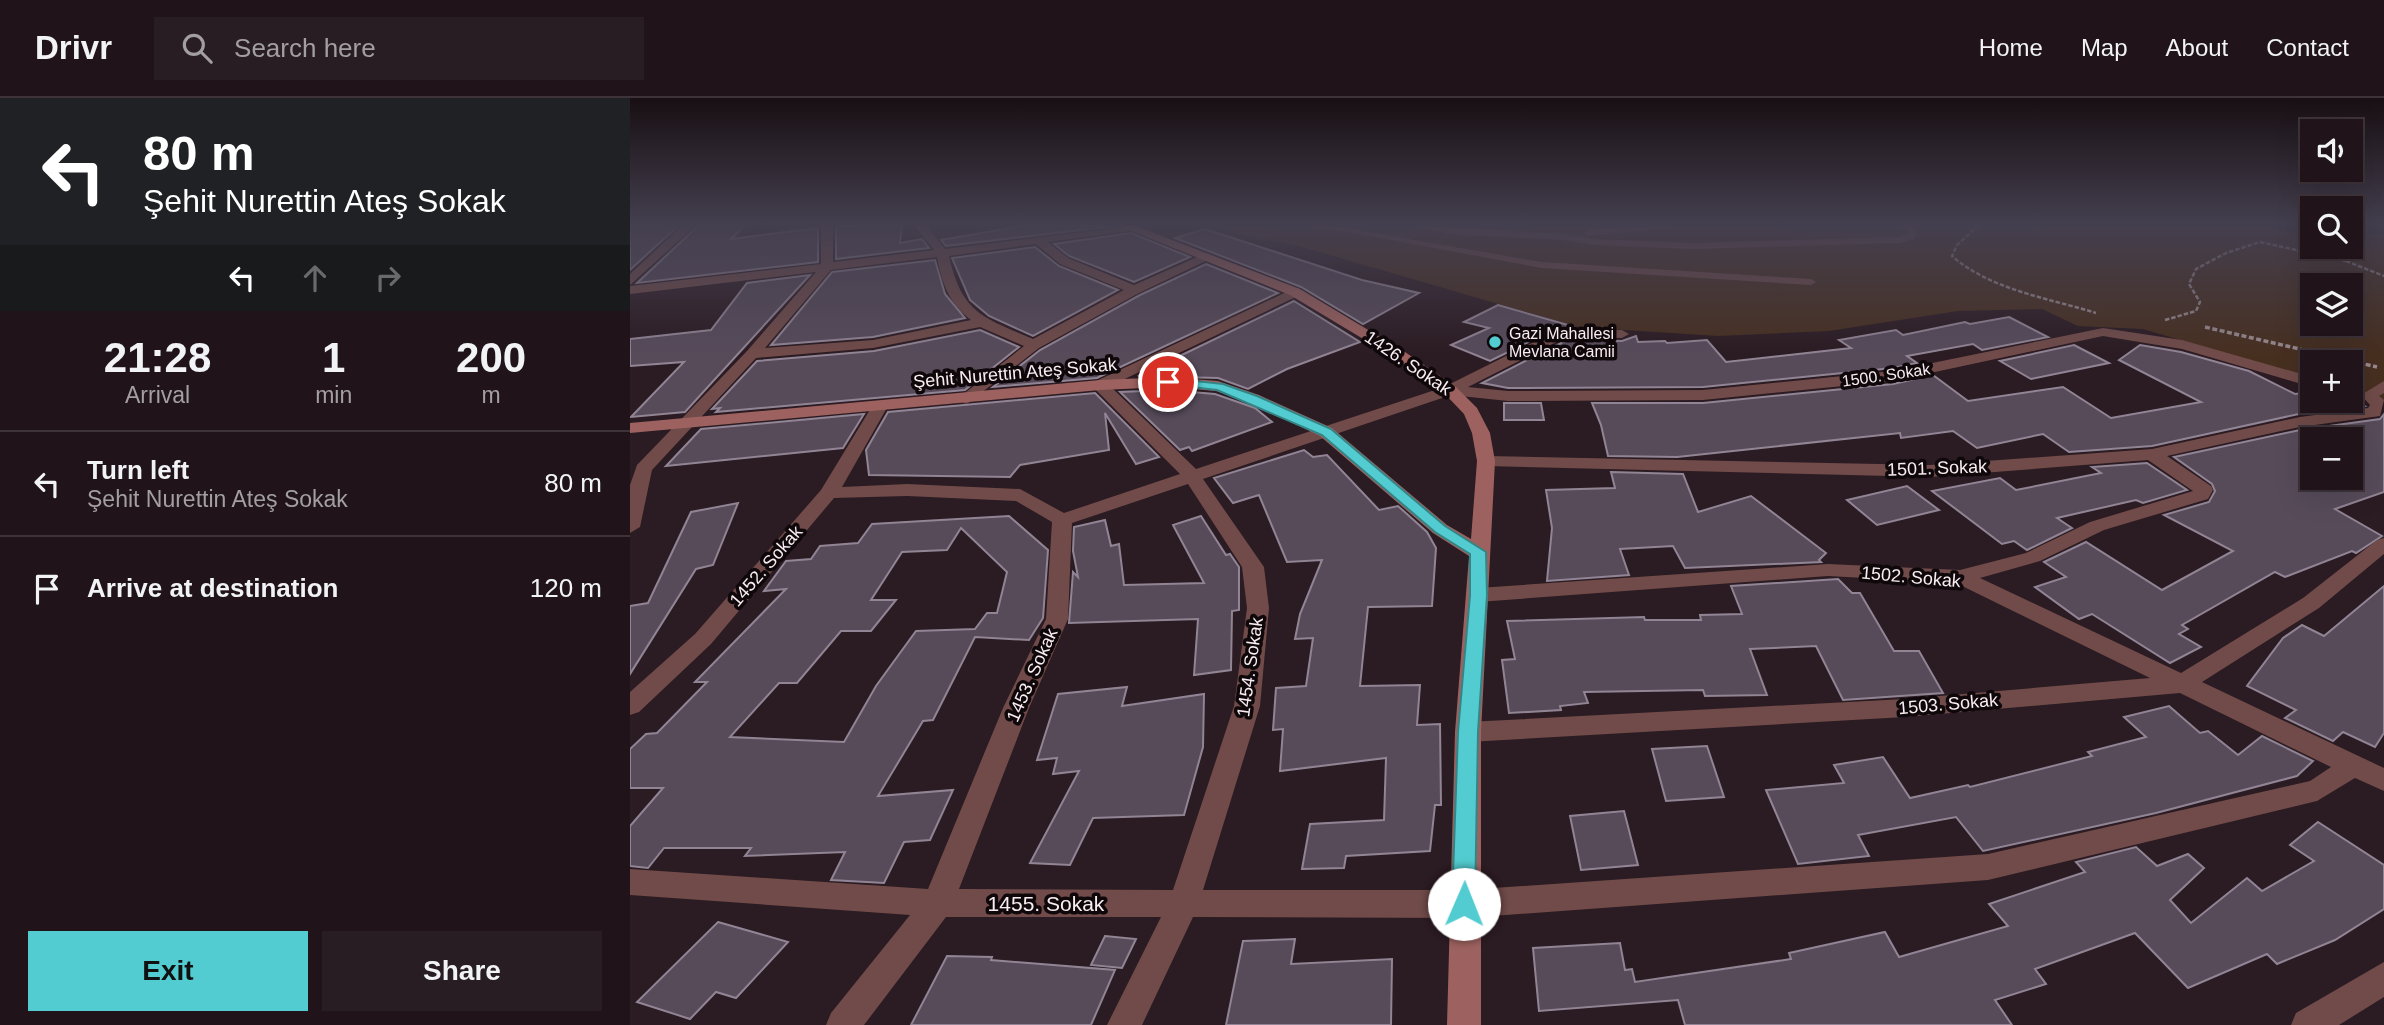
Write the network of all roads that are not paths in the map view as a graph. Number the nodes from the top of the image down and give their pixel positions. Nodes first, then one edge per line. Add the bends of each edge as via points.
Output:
1 (644, 268) edge
2 (816, 268) edge
3 (826, 268) edge
4 (945, 268) edge
5 (1082, 268) edge
6 (1183, 268) edge
7 (1236, 268) edge
8 (1594, 268) edge
9 (630, 281) edge
10 (1811, 282) dead end
11 (630, 289) edge
12 (1134, 290) junction
13 (1295, 292) junction
14 (982, 322) junction
15 (1622, 334) dead end
16 (1034, 345) junction
17 (752, 354) junction
18 (2300, 379) edge
19 (1100, 385) junction
20 (1450, 390) junction
21 (2363, 396) edge
22 (2383, 398) edge
23 (967, 399) junction
24 (880, 406) junction
25 (685, 422) junction
26 (630, 428) edge
27 (1326, 432) junction
28 (2152, 454) junction
29 (1486, 461) junction
30 (1193, 477) junction
31 (829, 492) junction
32 (1062, 520) junction
33 (630, 527) edge
34 (2384, 544) edge
35 (1478, 552) junction
36 (1960, 577) junction
37 (1478, 595) junction
38 (2181, 684) junction
39 (640, 691) edge
40 (630, 706) edge
41 (1468, 732) junction
42 (2353, 766) junction
43 (2384, 780) edge
44 (630, 882) edge
45 (938, 903) junction
46 (1184, 903) junction
47 (1464, 904) junction
48 (2384, 978) edge
49 (843, 1025) edge
50 (1124, 1025) edge
51 (1464, 1025) edge
52 (2308, 1025) edge

1 - 9 street
2 - 11 street
3 - 17 street
4 - 14 street via 948,286
5 - 12 street
6 - 12 street
7 - 13 main road, 1426. Sokak
8 - 10 lane
12 - 16 street
13 - 19 street
13 - 20 main road, 1426. Sokak
14 - 16 street
14 - 17 street via 873,344
15 - 20 street via 1563,333
16 - 23 street
17 - 25 street
18 - 20 street, 1500. Sokak via 2183,345 2103,332 1894,376 1703,395 1508,396
19 - 23 main road, Şehit Nurettin Ateş Sokak
19 - 27 main road, Şehit Nurettin Ateş Sokak via 1168,382 1218,386
19 - 30 street, 1454. Sokak
20 - 27 street
20 - 29 main road, 1426. Sokak via 1471,412 1482,433
21 - 22 street
22 - 28 street, 1501. Sokak via 2374,412 2300,422
23 - 24 main road, Şehit Nurettin Ateş Sokak
24 - 25 main road, Şehit Nurettin Ateş Sokak
24 - 31 street, 1452. Sokak
25 - 26 main road, Şehit Nurettin Ateş Sokak
25 - 33 street via 643,469
27 - 30 street
27 - 35 main road, Şehit Nurettin Ateş Sokak via 1440,529
28 - 29 street, 1501. Sokak via 1930,471
28 - 36 street via 2204,490 2201,495 2096,526 2033,557
29 - 35 main road, 1426. Sokak
30 - 32 street
30 - 46 street, 1454. Sokak via 1253,567 1258,608 1247,706
31 - 32 street via 1020,495
31 - 39 street, 1452. Sokak via 703,639
32 - 45 street, 1453. Sokak via 1057,619
34 - 38 street, 1503. Sokak via 2311,603
35 - 37 main road, 1426. Sokak
36 - 37 street, 1502. Sokak via 1828,570
36 - 38 street, 1502. Sokak
37 - 41 main road, 1426. Sokak
38 - 41 street, 1503. Sokak via 1905,708
38 - 42 street, 1502. Sokak
39 - 40 street, 1452. Sokak
41 - 47 main road, 1426. Sokak
42 - 43 street, 1502. Sokak
42 - 47 street, 1455. Sokak via 2317,790 1988,866
44 - 45 street, 1455. Sokak
45 - 46 street, 1455. Sokak
45 - 49 street, 1453. Sokak
46 - 47 street, 1455. Sokak
46 - 50 street, 1454. Sokak
47 - 51 main road, 1426. Sokak
48 - 52 street

